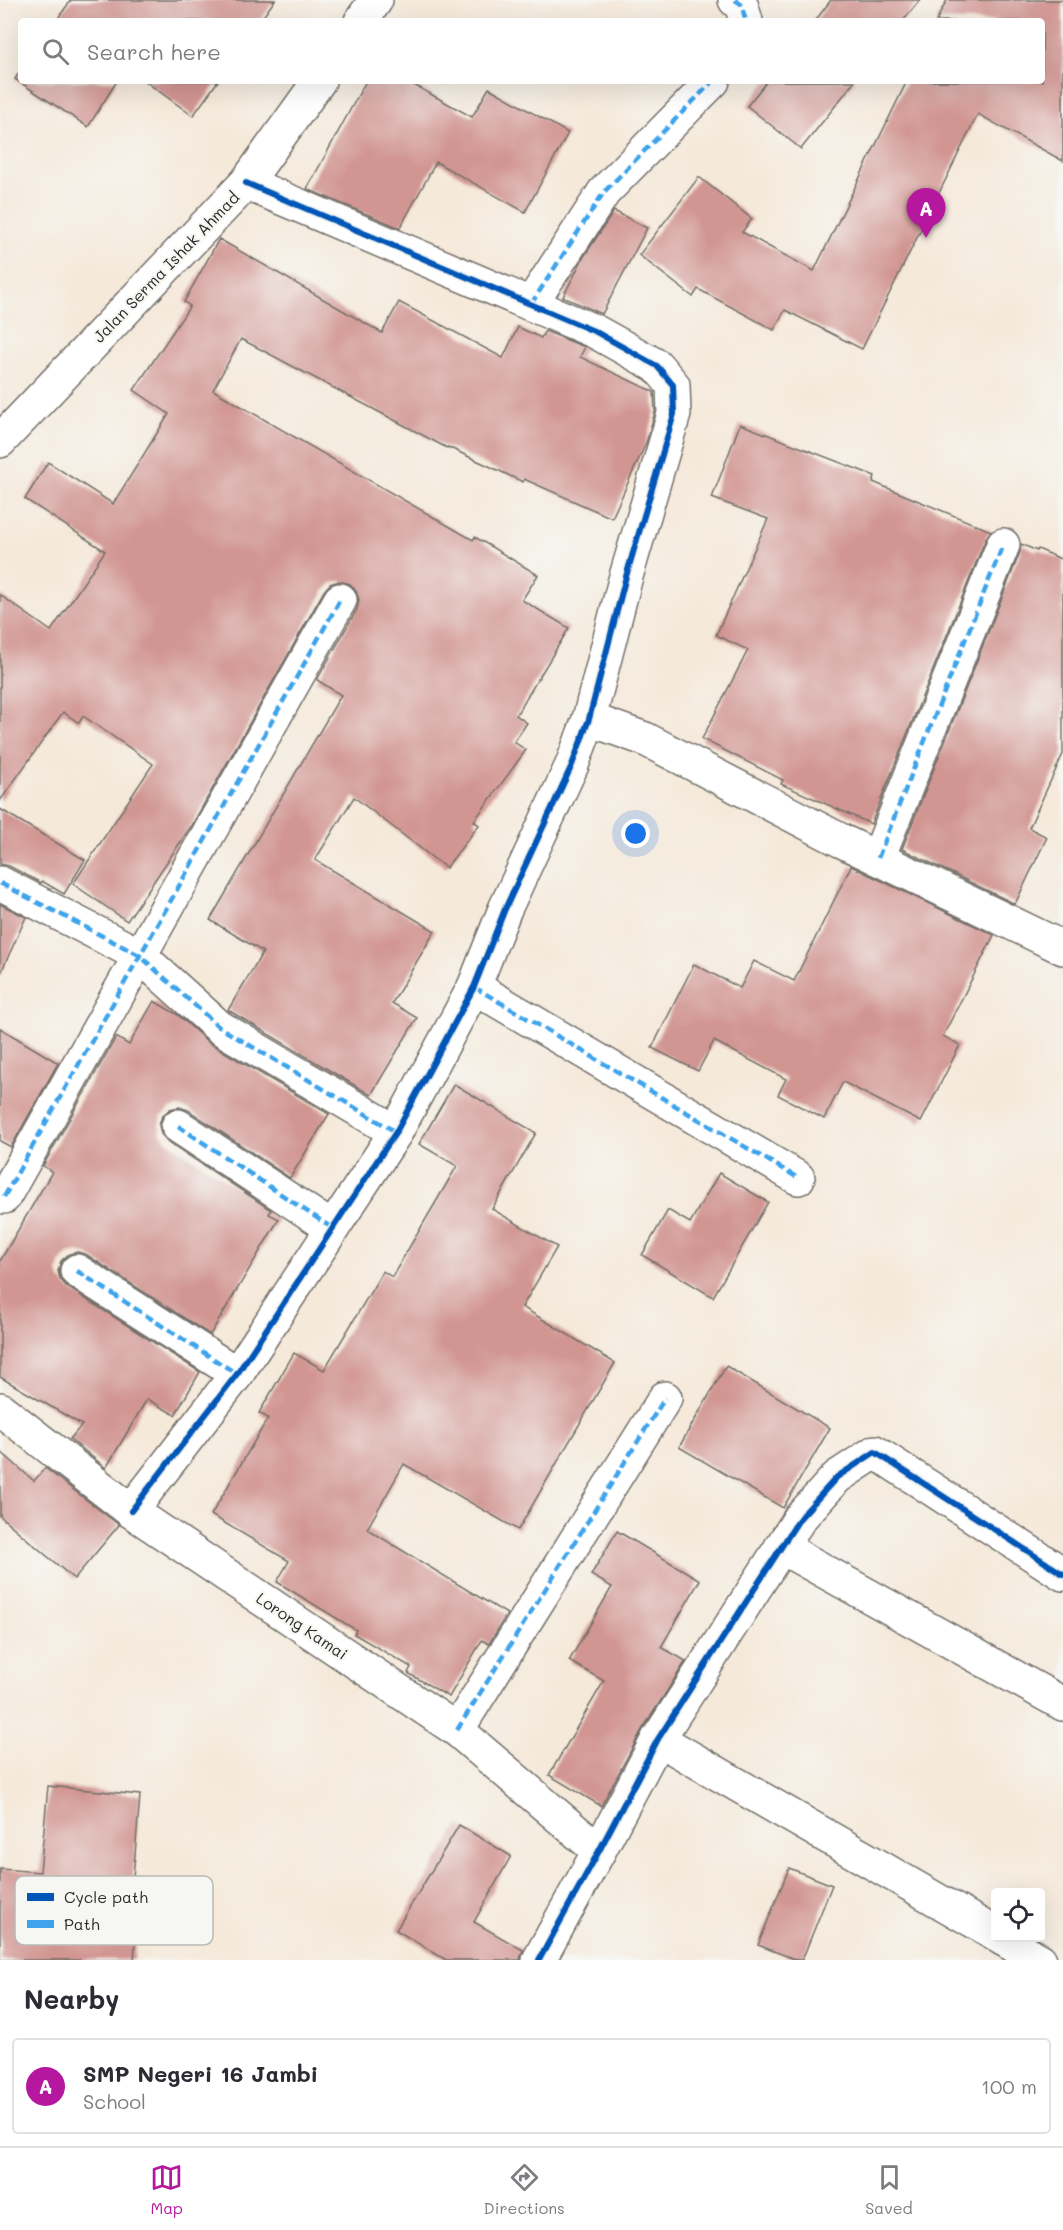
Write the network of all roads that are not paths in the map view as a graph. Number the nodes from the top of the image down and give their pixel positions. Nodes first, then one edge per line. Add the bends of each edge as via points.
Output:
1 (376, 0) edge
2 (735, 0) edge
3 (363, 18) edge
4 (745, 18) edge
5 (317, 84) edge
6 (710, 84) edge
7 (246, 183) junction
8 (531, 304) junction
9 (6, 424) edge
10 (1004, 545) dead end
11 (340, 600) dead end
12 (589, 719) junction
13 (878, 858) junction
14 (0, 883) edge
15 (1063, 948) edge
16 (139, 955) junction
17 (474, 987) junction
18 (178, 1126) dead end
19 (396, 1132) junction
20 (798, 1178) dead end
21 (4, 1197) dead end
22 (332, 1228) junction
23 (77, 1271) dead end
24 (237, 1374) junction
25 (665, 1398) dead end
26 (0, 1409) edge
27 (131, 1511) junction
28 (781, 1547) junction
29 (1063, 1574) edge
30 (1063, 1704) edge
31 (457, 1730) junction
32 (658, 1739) junction
33 (599, 1851) junction
34 (991, 1931) edge
35 (1008, 1942) edge
36 (539, 1960) edge
37 (1040, 1960) edge

1 - 3 street
2 - 4 street via 741,4
5 - 7 street, Jalan Serma Ishak Ahmad
6 - 8 street via 604,192
7 - 8 street
7 - 9 street, Jalan Serma Ishak Ahmad
8 - 12 street via 596,332 657,366 673,385 674,414
10 - 13 street
11 - 16 street
12 - 13 street via 645,739
12 - 17 street
13 - 15 street
14 - 16 street
16 - 19 street via 219,1027
16 - 21 street
17 - 19 street
17 - 20 street
18 - 22 street
19 - 22 street
22 - 24 street
23 - 24 street
24 - 27 street
25 - 31 street
26 - 27 street, Lorong Kamai
27 - 31 street, Lorong Kamai
28 - 29 street via 800,1518 837,1477 875,1452
28 - 30 street
28 - 32 street
31 - 33 street, Lorong Kamai
32 - 33 street
32 - 34 street
33 - 36 street
35 - 37 street

